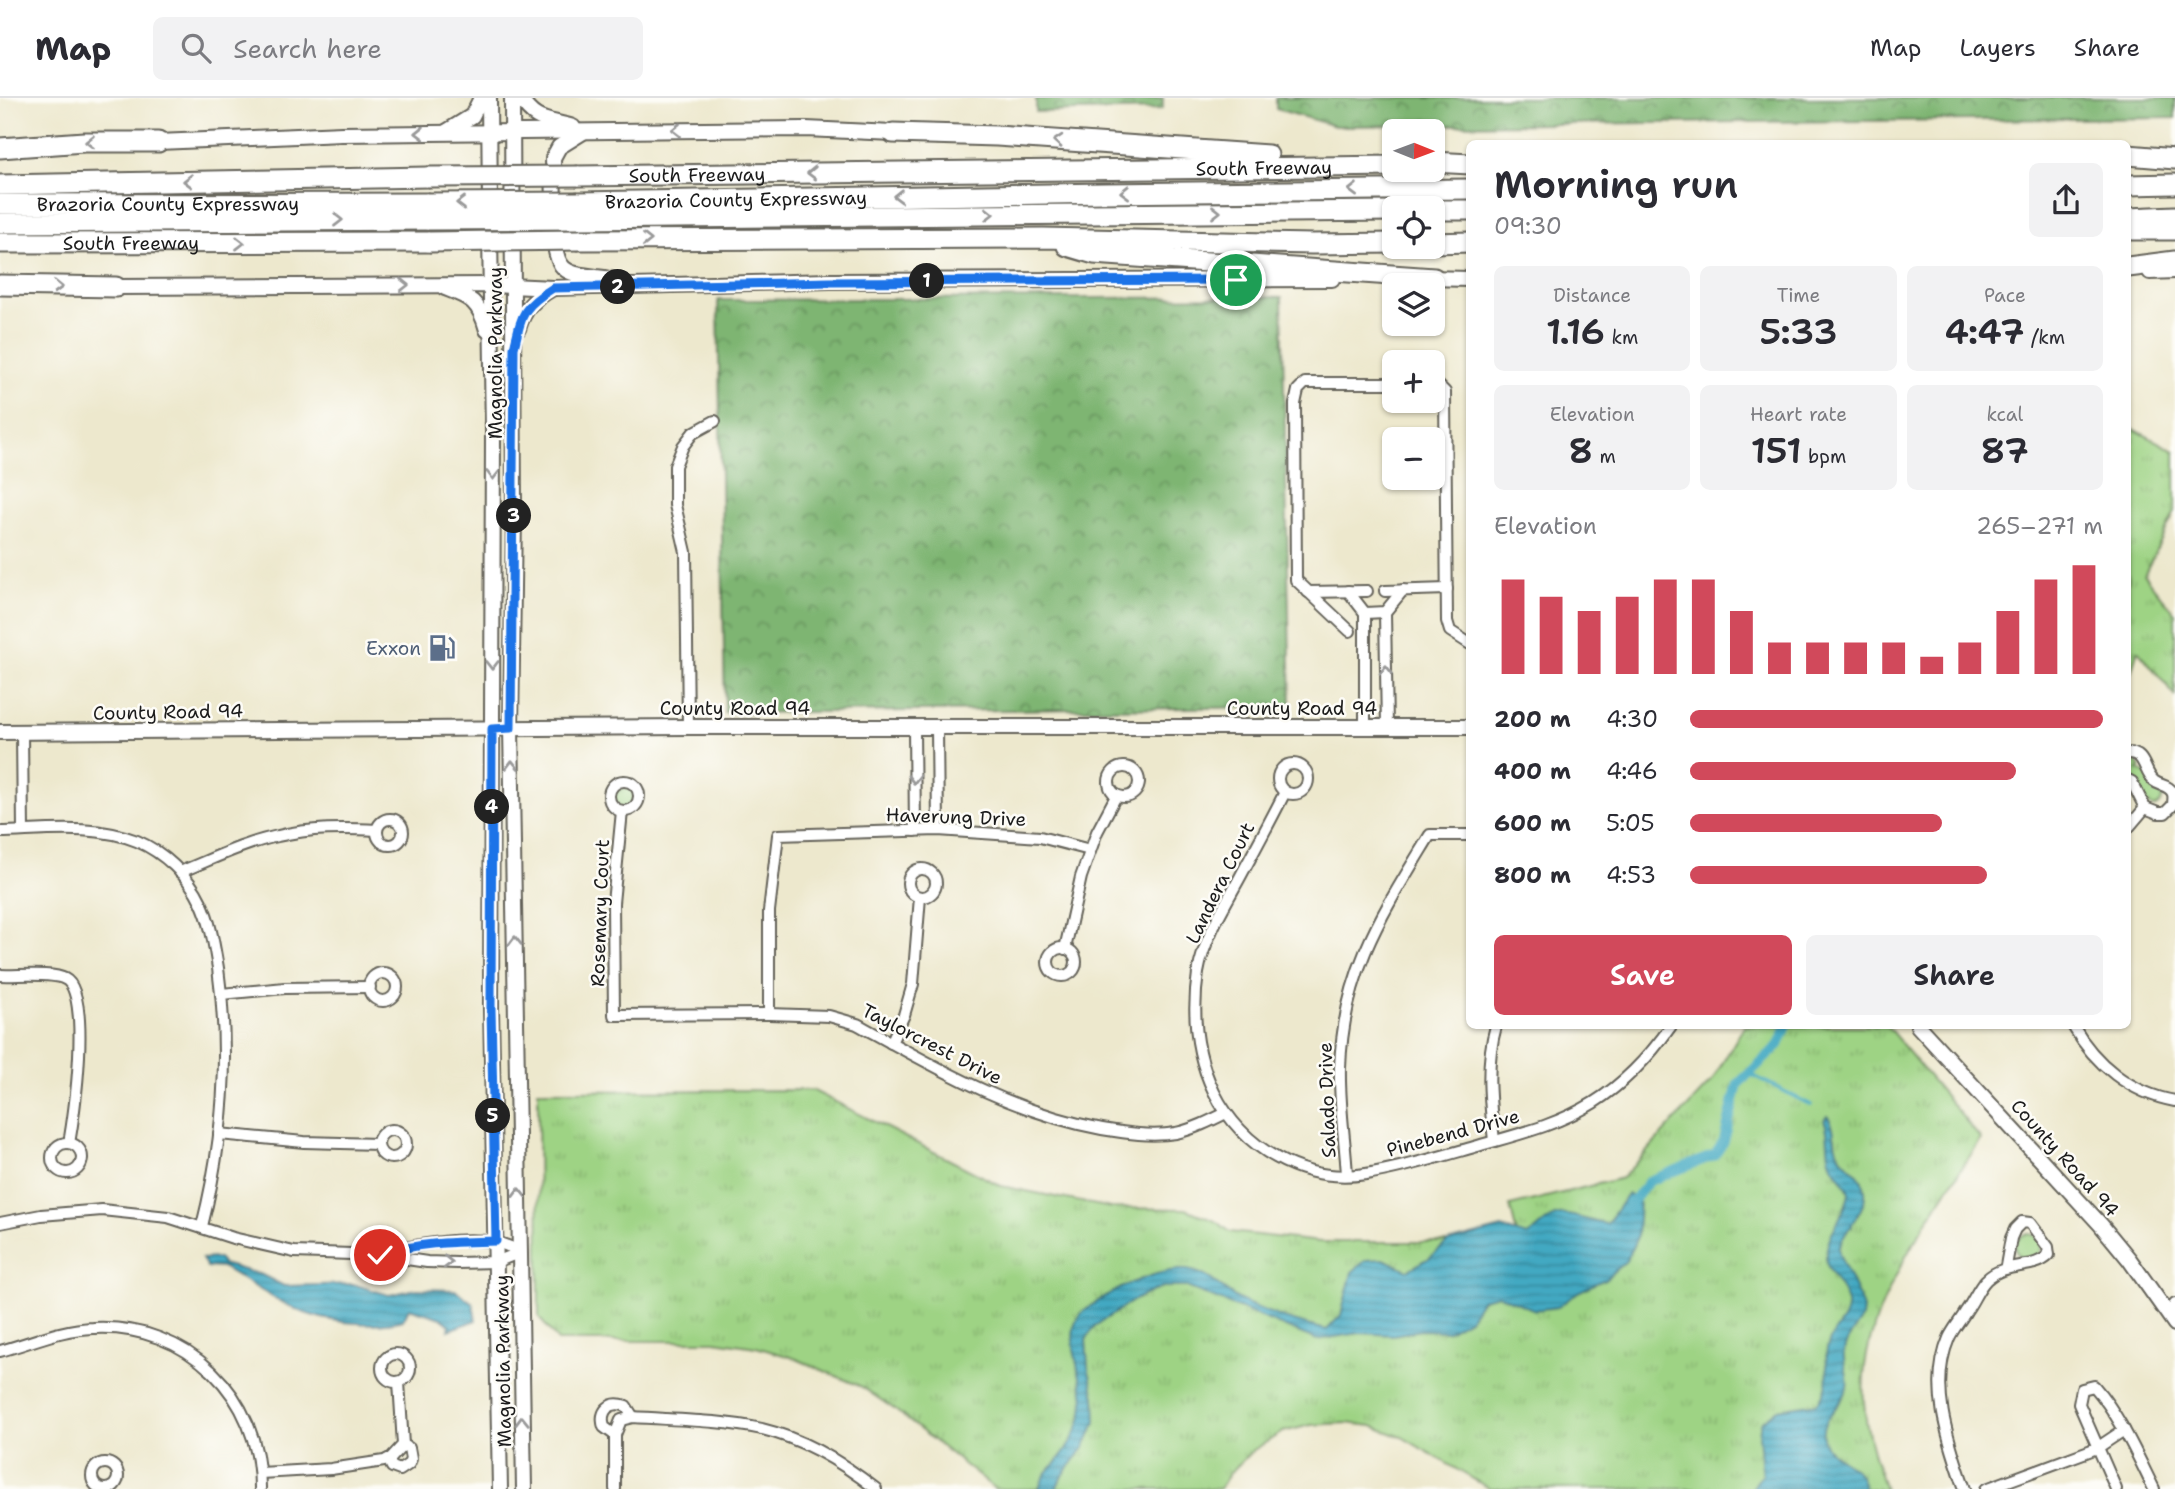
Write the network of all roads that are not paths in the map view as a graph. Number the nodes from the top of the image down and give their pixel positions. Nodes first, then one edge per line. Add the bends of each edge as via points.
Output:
1 (481, 98) edge
2 (489, 98) edge
3 (512, 98) edge
4 (520, 98) edge
5 (584, 131) junction
6 (490, 132) junction
7 (513, 132) junction
8 (445, 133) junction
9 (893, 133) joint
10 (158, 142) joint
11 (2175, 145) edge
12 (0, 148) edge
13 (2131, 152) edge
14 (2131, 152) edge
15 (2131, 152) edge
16 (2175, 153) edge
17 (2175, 159) edge
18 (1382, 162) edge
19 (1382, 163) edge
20 (1446, 164) edge
21 (1466, 164) edge
22 (2175, 184) edge
23 (0, 185) edge
24 (2131, 185) edge
25 (1466, 189) edge
26 (0, 204) edge
27 (2131, 204) edge
28 (2175, 204) edge
29 (1445, 210) edge
30 (1466, 210) edge
31 (428, 211) junction
32 (578, 211) junction
33 (1382, 211) edge
34 (2175, 216) edge
35 (2131, 218) edge
36 (0, 223) edge
37 (2131, 230) edge
38 (2175, 230) edge
39 (1043, 238) junction
40 (1466, 242) edge
41 (0, 243) edge
42 (1382, 243) edge
43 (1445, 243) edge
44 (2175, 261) edge
45 (2131, 268) edge
46 (2131, 269) edge
47 (2175, 271) edge
48 (1382, 274) edge
49 (1382, 278) edge
50 (1445, 278) edge
51 (1466, 279) edge
52 (0, 285) edge
53 (437, 285) junction
54 (491, 285) junction
55 (514, 285) junction
56 (116, 287) joint
57 (641, 287) junction
58 (553, 288) junction
59 (491, 348) junction
60 (514, 348) junction
61 (1382, 383) edge
62 (1445, 392) edge
63 (715, 421) dead end
64 (492, 521) junction
65 (1447, 589) junction
66 (1403, 590) junction
67 (513, 591) junction
68 (1348, 591) junction
69 (1367, 591) dead end
70 (1385, 591) dead end
71 (1308, 592) junction
72 (1385, 612) junction
73 (1365, 613) junction
74 (1350, 631) dead end
75 (1466, 641) edge
76 (688, 727) junction
77 (914, 727) junction
78 (937, 727) junction
79 (1365, 727) junction
80 (1387, 727) junction
81 (1466, 727) edge
82 (511, 728) junction
83 (492, 729) junction
84 (0, 732) edge
85 (22, 732) junction
86 (2131, 753) edge
87 (2131, 782) edge
88 (1286, 792) dead end
89 (1116, 796) dead end
90 (2146, 808) junction
91 (622, 811) dead end
92 (2131, 825) edge
93 (377, 830) dead end
94 (938, 830) junction
95 (23, 831) junction
96 (915, 831) junction
97 (0, 832) edge
98 (1466, 835) edge
99 (1090, 849) junction
100 (180, 872) junction
101 (920, 897) dead end
102 (1065, 949) dead end
103 (0, 975) edge
104 (515, 986) junction
105 (370, 987) dead end
106 (491, 987) junction
107 (221, 994) junction
108 (769, 1014) junction
109 (614, 1015) joint
110 (1495, 1029) edge
111 (1669, 1029) edge
112 (1921, 1029) edge
113 (2075, 1029) edge
114 (891, 1043) junction
115 (2175, 1101) edge
116 (1226, 1113) junction
117 (219, 1134) junction
118 (1494, 1141) junction
119 (69, 1143) dead end
120 (378, 1144) dead end
121 (1347, 1175) junction
122 (0, 1223) edge
123 (202, 1226) junction
124 (496, 1241) junction
125 (521, 1252) junction
126 (380, 1255) junction
127 (496, 1262) junction
128 (2006, 1266) junction
129 (2174, 1314) edge
130 (0, 1351) edge
131 (399, 1382) dead end
132 (633, 1417) junction
133 (2124, 1430) junction
134 (615, 1434) junction
135 (2097, 1448) junction
136 (260, 1474) junction
137 (260, 1489) edge
138 (500, 1489) edge
139 (524, 1489) edge
140 (615, 1489) edge
141 (876, 1489) edge
142 (1965, 1489) edge
143 (1986, 1489) edge
144 (2116, 1489) edge
145 (2154, 1489) edge

1 - 8 main road via 472,116
2 - 6 main road, Magnolia Parkway
3 - 7 main road, Magnolia Parkway
4 - 5 main road via 537,118
5 - 7 main road
9 -> 5 main road
5 - 57 main road via 559,147 553,158 554,252 566,270
6 - 7 main road
6 - 8 main road
6 - 54 main road, Magnolia Parkway
7 - 55 main road, Magnolia Parkway
8 -> 10 main road
18 -> 9 highway
10 -> 12 highway
11 - 13 highway
14 - 16 highway
15 - 17 highway
19 -> 23 highway, South Freeway, bridge
20 - 21 highway
22 - 24 highway
25 -> 32 highway, Brazoria County Expressway via 1104,192
26 - 31 highway, Brazoria County Expressway
27 - 28 highway
29 - 30 highway
31 - 32 highway, Brazoria County Expressway, bridge
36 -> 31 highway, Brazoria County Expressway
32 -> 33 highway, Brazoria County Expressway
34 - 35 highway
37 - 38 highway
41 -> 39 highway, South Freeway, bridge
39 - 42 highway, South Freeway
39 - 48 highway via 1094,254
40 - 43 highway
44 - 45 highway
46 - 47 main road
49 - 57 main road via 842,281
50 - 51 main road
52 -> 56 highway
53 - 54 main road
56 -> 53 main road
53 - 59 main road via 476,303
54 - 55 main road
54 - 59 main road, Magnolia Parkway
55 - 58 main road
55 - 60 main road, Magnolia Parkway
57 - 58 main road
58 - 60 main road via 533,300 522,315
59 -> 64 main road, Magnolia Parkway
60 - 67 main road, Magnolia Parkway
61 - 71 street via 1306,383 1298,390 1296,580
62 - 65 street
63 - 76 street via 693,433 675,466 674,505 686,551
64 - 67 main road via 504,534
64 -> 83 main road, Magnolia Parkway
65 - 66 street
65 - 75 street via 1450,631
66 - 70 street
66 - 72 street
67 - 82 main road, Magnolia Parkway
68 - 69 street
68 - 71 street
68 - 73 street
71 - 74 street
72 - 73 street
80 -> 72 street
73 - 79 street
76 - 77 main road, County Road 94
76 - 82 main road, County Road 94
77 - 78 main road, County Road 94
77 -> 96 street
78 - 79 main road, County Road 94
78 - 94 street
79 - 80 main road, County Road 94
80 - 81 main road, County Road 94
82 - 83 main road, County Road 94
104 -> 82 main road, Magnolia Parkway
83 - 85 main road, County Road 94
83 - 106 main road, Magnolia Parkway
84 - 85 main road, County Road 94
85 - 95 street
86 - 90 street via 2139,756 2155,781 2173,793 2168,811
87 - 90 street
88 - 116 street, Landera Court via 1213,926 1199,969 1198,1040 1211,1085
89 - 99 street
90 - 92 street
91 - 109 street, Rosemary Court via 613,903
93 - 100 street via 329,829 276,836
94 - 96 street, Haverung Drive
94 - 99 street, Haverung Drive via 1040,837
95 - 97 street
95 - 100 street via 117,835 138,842
96 - 108 street, Haverung Drive via 778,835 769,911
98 - 121 street, Salado Drive via 1430,835 1368,940 1351,988 1340,1071
99 - 102 street
100 - 107 street via 201,900 212,929
101 - 114 street via 911,992
103 - 119 street via 56,976 72,984 80,1058
104 - 106 main road
125 -> 104 main road, Magnolia Parkway
105 - 107 street
106 - 124 main road, Magnolia Parkway
107 - 117 street
108 - 109 street, Taylorcrest Drive
108 - 114 street, Taylorcrest Drive via 840,1018
110 - 118 street via 1488,1083
111 - 118 street, Pinebend Drive via 1641,1065 1594,1102 1551,1125
112 - 129 main road, County Road 94 via 2101,1225
113 - 115 street via 2118,1078
114 - 116 street, Taylorcrest Drive via 995,1097 1093,1127 1177,1133
116 - 121 street, Pinebend Drive via 1273,1156 1309,1170
117 - 120 street
117 - 123 street
118 - 121 street, Pinebend Drive via 1428,1160
122 - 123 street via 103,1210
123 - 126 street via 294,1252
124 - 125 street
124 - 126 street via 440,1242
124 - 127 main road, Magnolia Parkway
125 - 127 street
139 -> 125 main road, Magnolia Parkway
126 -> 127 street via 427,1262
127 - 138 main road, Magnolia Parkway
128 - 128 street via 2042,1262 2049,1255 2030,1223 2022,1222 2015,1229
128 - 142 street via 1986,1280 1949,1339 1942,1366 1947,1438
130 - 136 street via 92,1328 159,1337 197,1359 230,1391 254,1437
131 - 136 street via 402,1445 411,1452 409,1464 400,1470 388,1459
132 - 134 street via 621,1420
132 - 134 street via 626,1406 607,1408 604,1427
132 - 141 street via 763,1429 810,1447
133 - 135 street
133 - 135 street via 2094,1386 2082,1389 2079,1404
133 - 145 street
134 - 140 street
135 - 143 street
135 - 144 street
136 - 137 street

